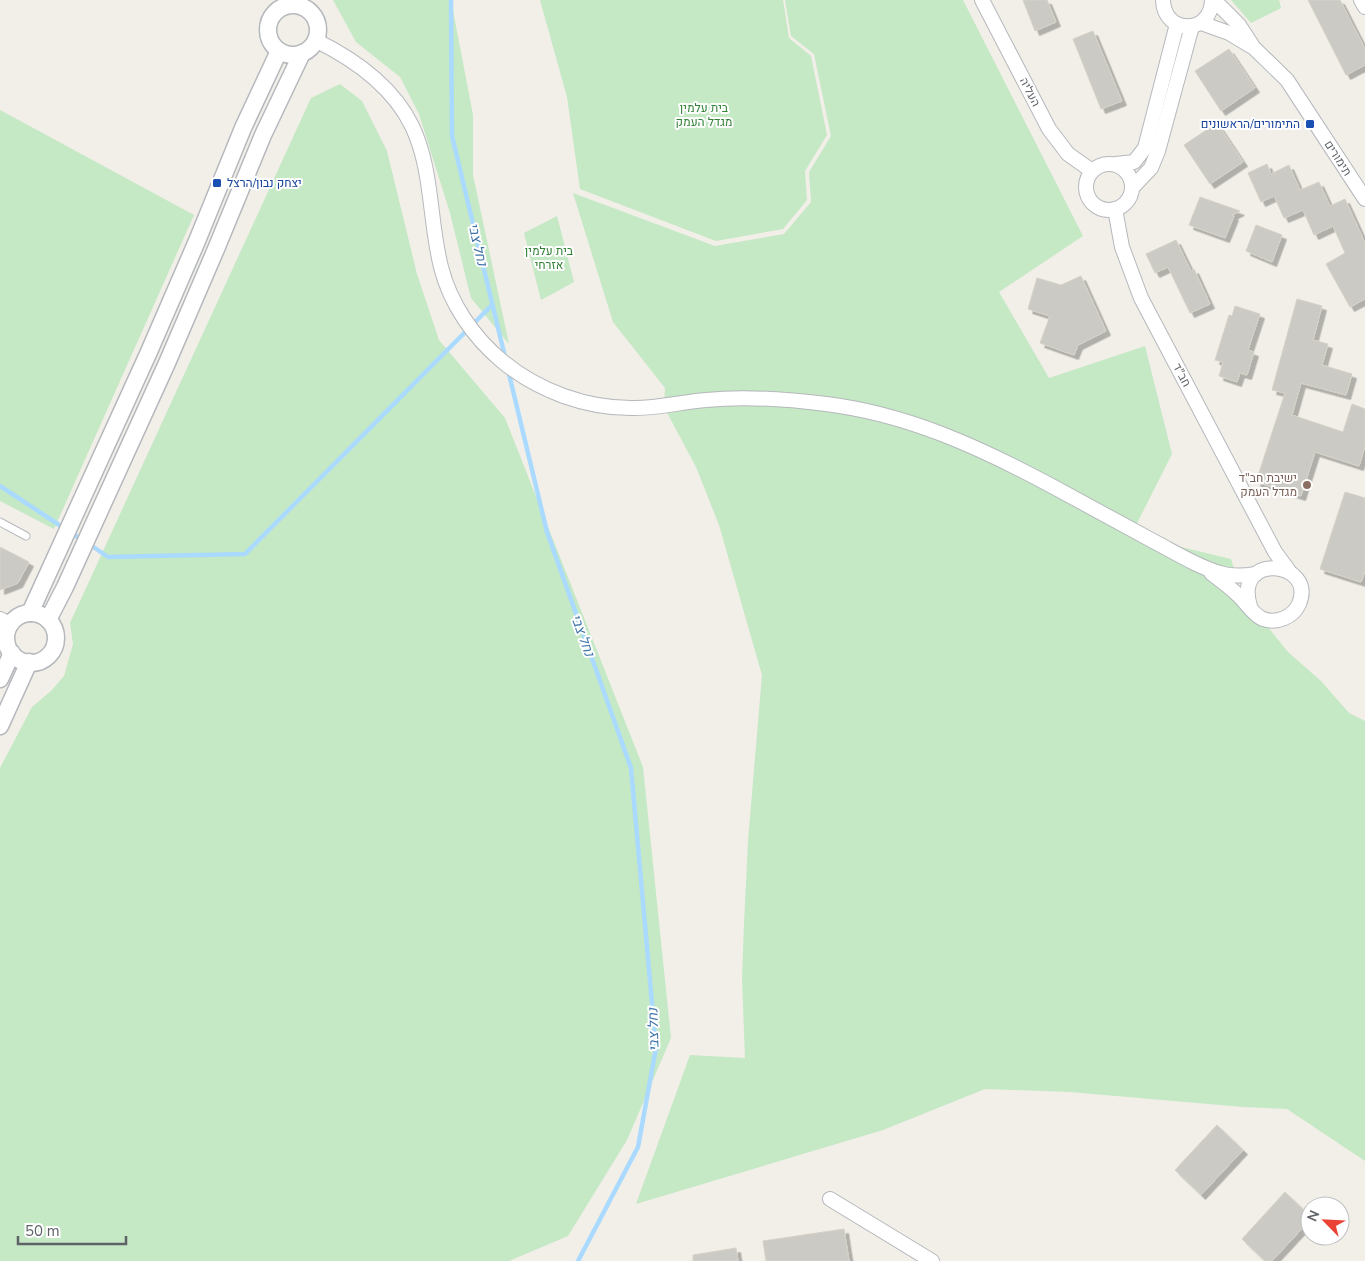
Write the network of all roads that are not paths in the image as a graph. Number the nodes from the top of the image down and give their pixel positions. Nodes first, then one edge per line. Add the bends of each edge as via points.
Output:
1 (982, 0) edge
2 (1213, 0) edge
3 (1360, 0) edge
4 (1160, 2) edge
5 (284, 4) edge
6 (312, 7) edge
7 (1365, 7) edge
8 (1177, 24) junction
9 (1196, 24) junction
10 (315, 40) junction
11 (1254, 48) junction
12 (279, 51) junction
13 (302, 53) junction
14 (1116, 164) junction
15 (1092, 171) junction
16 (1132, 188) junction
17 (1365, 199) edge
18 (1115, 209) junction
19 (0, 522) edge
20 (1266, 534) junction
21 (26, 536) dead end
22 (1204, 567) junction
23 (1289, 571) junction
24 (1258, 573) junction
25 (1250, 606) junction
26 (30, 614) junction
27 (48, 620) junction
28 (5, 622) edge
29 (12, 654) junction
30 (29, 662) junction
31 (0, 680) edge
32 (0, 726) edge
33 (830, 1199) dead end
34 (932, 1261) edge

1 - 15 street, העליה via 1049,129 1068,154
2 - 9 street via 1208,16
2 - 11 street, תימורים via 1239,24
3 - 7 street
4 - 8 street
5 - 6 street
5 - 12 street via 270,20 268,32
6 - 10 street via 318,29
8 - 9 street, תימורים
8 - 14 street via 1145,148 1134,162
9 - 11 street, תימורים via 1229,33
9 - 16 street via 1158,151 1151,168
10 - 13 street
10 - 22 street via 346,56 370,75 407,116 425,164 441,268 457,308 487,347 515,372 545,389 581,401 623,408 760,398 823,403 877,412 960,440
11 - 17 street, תימורים via 1287,80
12 - 13 street via 290,55
12 - 26 street via 148,354
13 - 27 street via 262,135 164,371
14 - 15 street via 1103,164
14 - 16 street via 1130,176
15 - 18 street via 1086,186 1092,202 1106,210
16 - 18 street via 1125,204
18 - 20 street, חב"ד via 1122,247 1141,298
19 - 21 lane
20 - 23 street, חב"ד
20 - 24 street via 1265,559
22 - 24 street via 1227,575
22 - 25 street
23 - 24 street via 1272,567
23 - 25 street via 1296,578 1301,595 1299,604 1288,617 1279,620 1262,618
24 - 25 street via 1250,580 1247,589
26 - 27 street
26 - 28 street
27 - 30 street via 55,633 54,648 43,659
28 - 29 street
29 - 30 street
29 - 31 street
30 - 32 street
33 - 34 street

